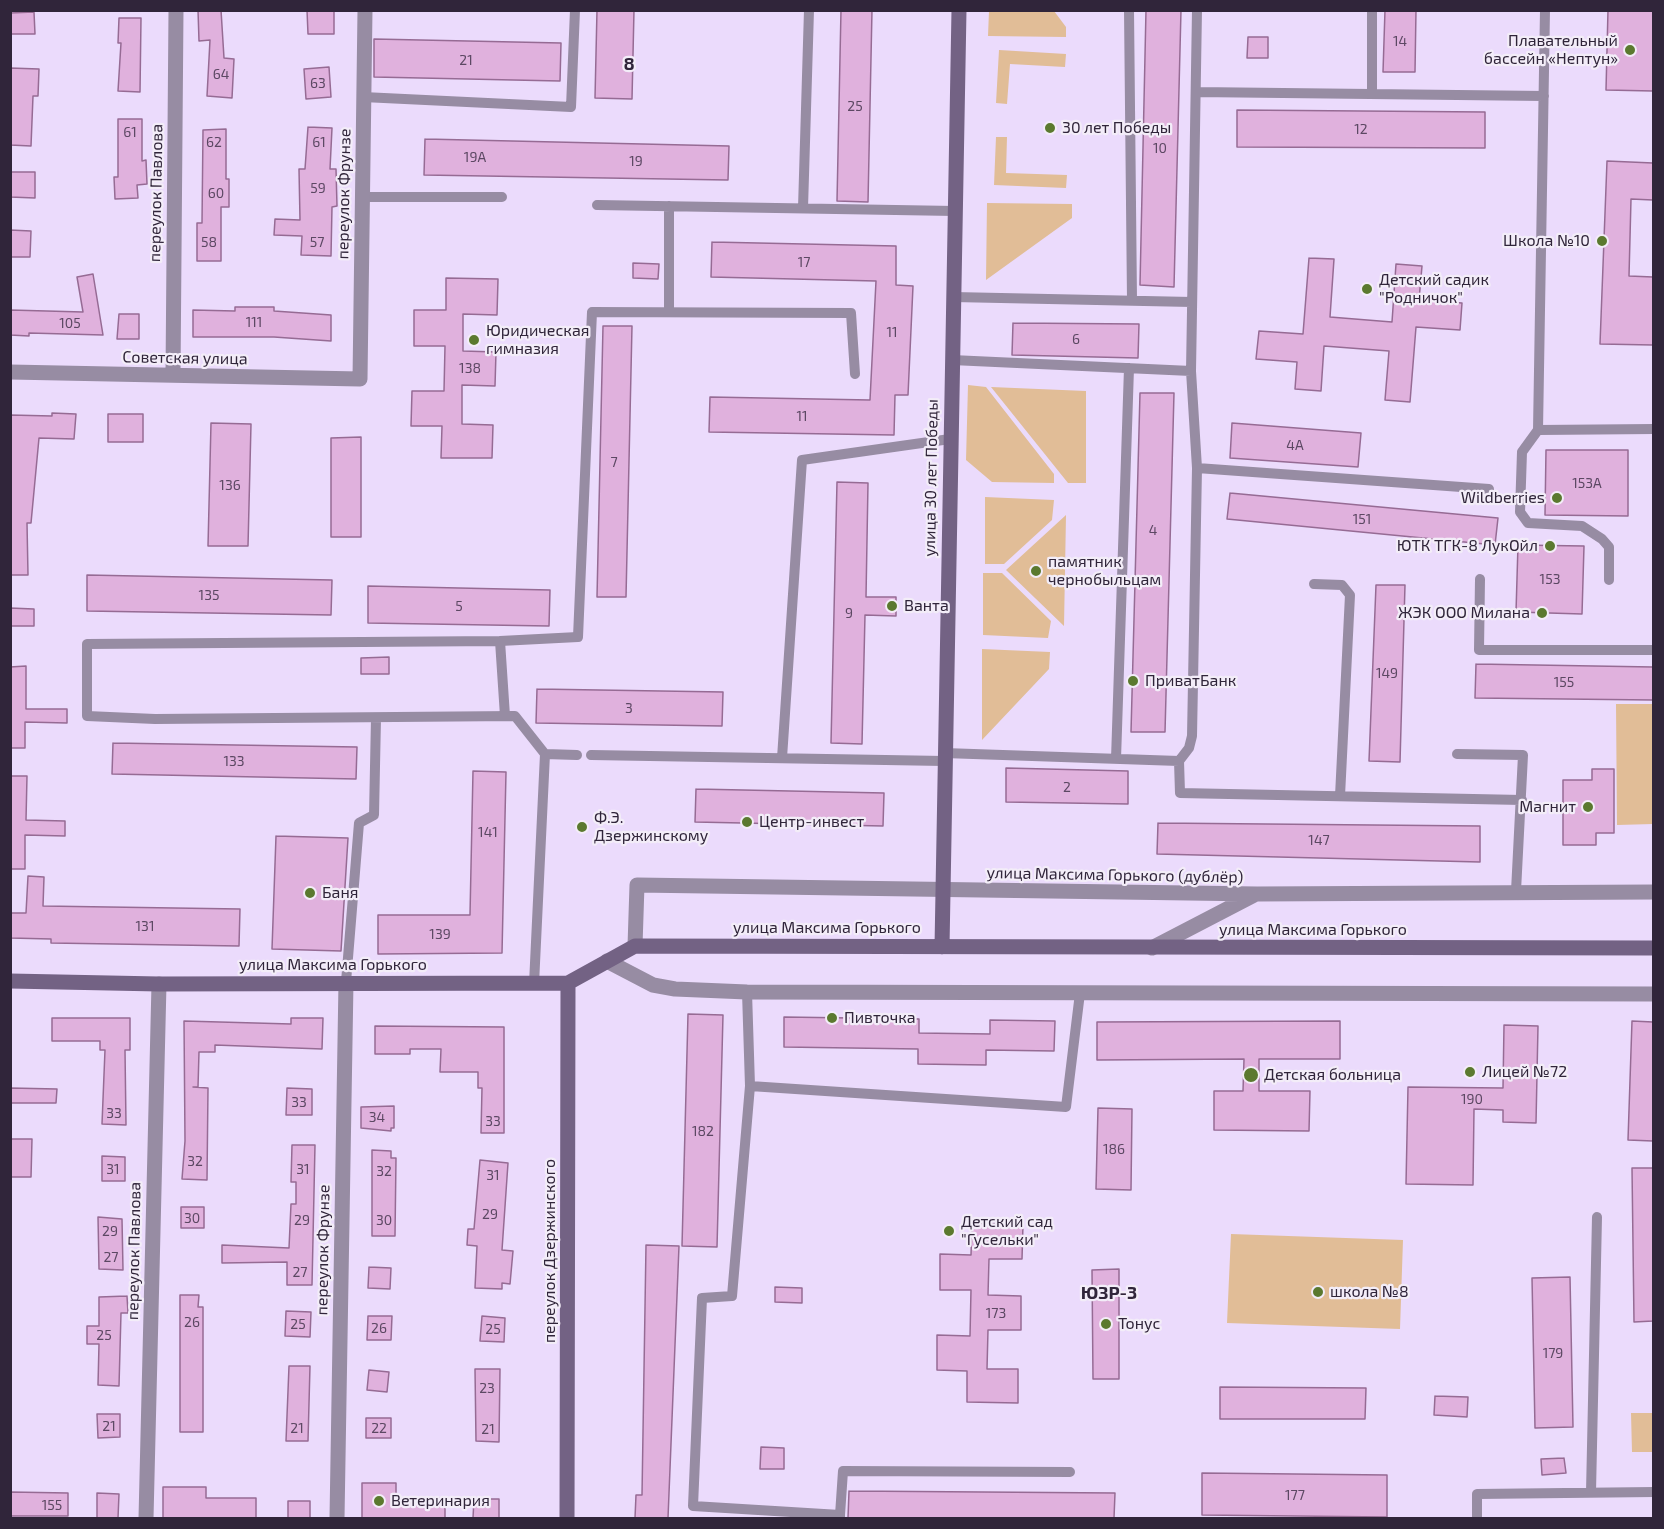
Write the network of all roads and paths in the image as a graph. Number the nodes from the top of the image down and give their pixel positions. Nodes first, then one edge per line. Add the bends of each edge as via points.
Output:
1 (176, 10) edge
2 (365, 10) edge
3 (574, 10) edge
4 (809, 10) edge
5 (959, 10) edge
6 (1130, 10) edge
7 (1197, 10) edge
8 (1372, 10) edge
9 (1545, 10) edge
10 (1196, 92) junction
11 (1372, 94) junction
12 (1544, 96) junction
13 (363, 98) junction
14 (362, 196) junction
15 (502, 197) dead end
16 (597, 205) dead end
17 (669, 206) junction
18 (803, 208) junction
19 (955, 211) junction
20 (953, 297) junction
21 (1132, 300) junction
22 (1192, 302) junction
23 (669, 312) junction
24 (952, 360) junction
25 (1129, 368) junction
26 (1191, 371) junction
27 (10, 372) edge
28 (855, 374) dead end
29 (172, 375) junction
30 (360, 379) joint
31 (1653, 429) edge
32 (1538, 430) junction
33 (950, 439) junction
34 (1197, 468) junction
35 (1489, 489) dead end
36 (1480, 579) dead end
37 (1609, 580) dead end
38 (1314, 584) dead end
39 (500, 641) junction
40 (1653, 651) edge
41 (505, 716) junction
42 (376, 718) junction
43 (545, 754) junction
44 (577, 754) dead end
45 (1457, 754) dead end
46 (591, 755) dead end
47 (944, 757) junction
48 (782, 758) junction
49 (1116, 759) junction
50 (1179, 761) junction
51 (1340, 796) junction
52 (1522, 800) junction
53 (942, 888) junction
54 (1652, 890) edge
55 (1516, 891) junction
56 (1257, 894) junction
57 (635, 946) junction
58 (942, 947) junction
59 (1152, 948) junction
60 (1653, 948) edge
61 (607, 961) junction
62 (10, 981) edge
63 (346, 982) junction
64 (568, 983) junction
65 (159, 984) junction
66 (534, 984) junction
67 (747, 992) junction
68 (1080, 993) junction
69 (1653, 994) edge
70 (750, 1086) junction
71 (1597, 1217) dead end
72 (1070, 1472) dead end
73 (1591, 1492) junction
74 (1653, 1492) edge
75 (840, 1516) edge
76 (146, 1518) edge
77 (337, 1518) edge
78 (567, 1518) edge
79 (1477, 1518) edge

1 - 29 street, переулок Павлова
2 - 13 street, переулок Фрунзе
3 - 13 lane via 571,107
4 - 18 lane
5 - 19 street, улица 30 лет Победы
6 - 21 lane
7 - 10 lane
8 - 11 lane
9 - 12 lane
10 - 11 lane
10 - 22 lane
11 - 12 lane
12 - 32 lane
13 - 14 street, переулок Фрунзе
14 - 15 lane
14 - 30 street, переулок Фрунзе
16 - 17 lane
17 - 18 lane
17 - 23 lane
18 - 19 lane
19 - 20 street, улица 30 лет Победы
20 - 21 lane
20 - 24 street, улица 30 лет Победы
21 - 22 lane
22 - 26 lane
23 - 28 lane via 851,314
23 - 39 lane via 592,312 578,637
24 - 25 lane
24 - 33 street, улица 30 лет Победы
25 - 26 lane
25 - 49 lane
26 - 34 lane
27 - 29 street, Советская улица
29 - 30 street, Советская улица
31 - 32 lane
32 - 37 lane via 1522,452 1520,512 1535,525 1582,526 1602,539 1609,547
33 - 47 street, улица 30 лет Победы
33 - 48 lane via 802,460
34 - 35 lane
34 - 50 lane via 1192,736 1190,748
36 - 40 lane via 1479,650
38 - 51 lane via 1342,585 1350,595
39 - 41 lane
39 - 42 lane via 87,644 87,716
41 - 42 lane
41 - 43 lane via 515,716
42 - 63 lane via 374,815 359,823
43 - 44 lane
43 - 66 lane
45 - 52 lane via 1523,755
46 - 48 lane
47 - 48 lane
47 - 49 lane
47 - 53 street, улица 30 лет Победы
49 - 50 lane
50 - 51 lane via 1179,793
51 - 52 lane
52 - 55 lane
53 - 56 street, улица Максима Горького (дублёр) via 981,892
53 - 57 street, улица Максима Горького (дублёр) via 636,885
53 - 58 street, улица 30 лет Победы
54 - 55 street, улица Максима Горького (дублёр)
55 - 56 street, улица Максима Горького (дублёр)
56 - 59 street
57 - 58 street, улица Максима Горького
57 - 61 street, улица Максима Горького
58 - 59 street, улица Максима Горького
59 - 60 street, улица Максима Горького
61 - 64 street, улица Максима Горького
61 - 67 street via 653,985
62 - 65 street, улица Максима Горького
63 - 65 street, улица Максима Горького
63 - 66 street, улица Максима Горького
63 - 77 street, переулок Фрунзе
64 - 66 street, улица Максима Горького
64 - 78 street, переулок Дзержинского
65 - 76 street, переулок Павлова
67 - 68 street
67 - 70 lane
68 - 69 street
68 - 70 lane via 1066,1107
70 - 75 lane via 732,1296 702,1298 693,1506
71 - 73 lane
72 - 75 lane via 843,1471
73 - 74 lane
73 - 79 lane via 1477,1494

